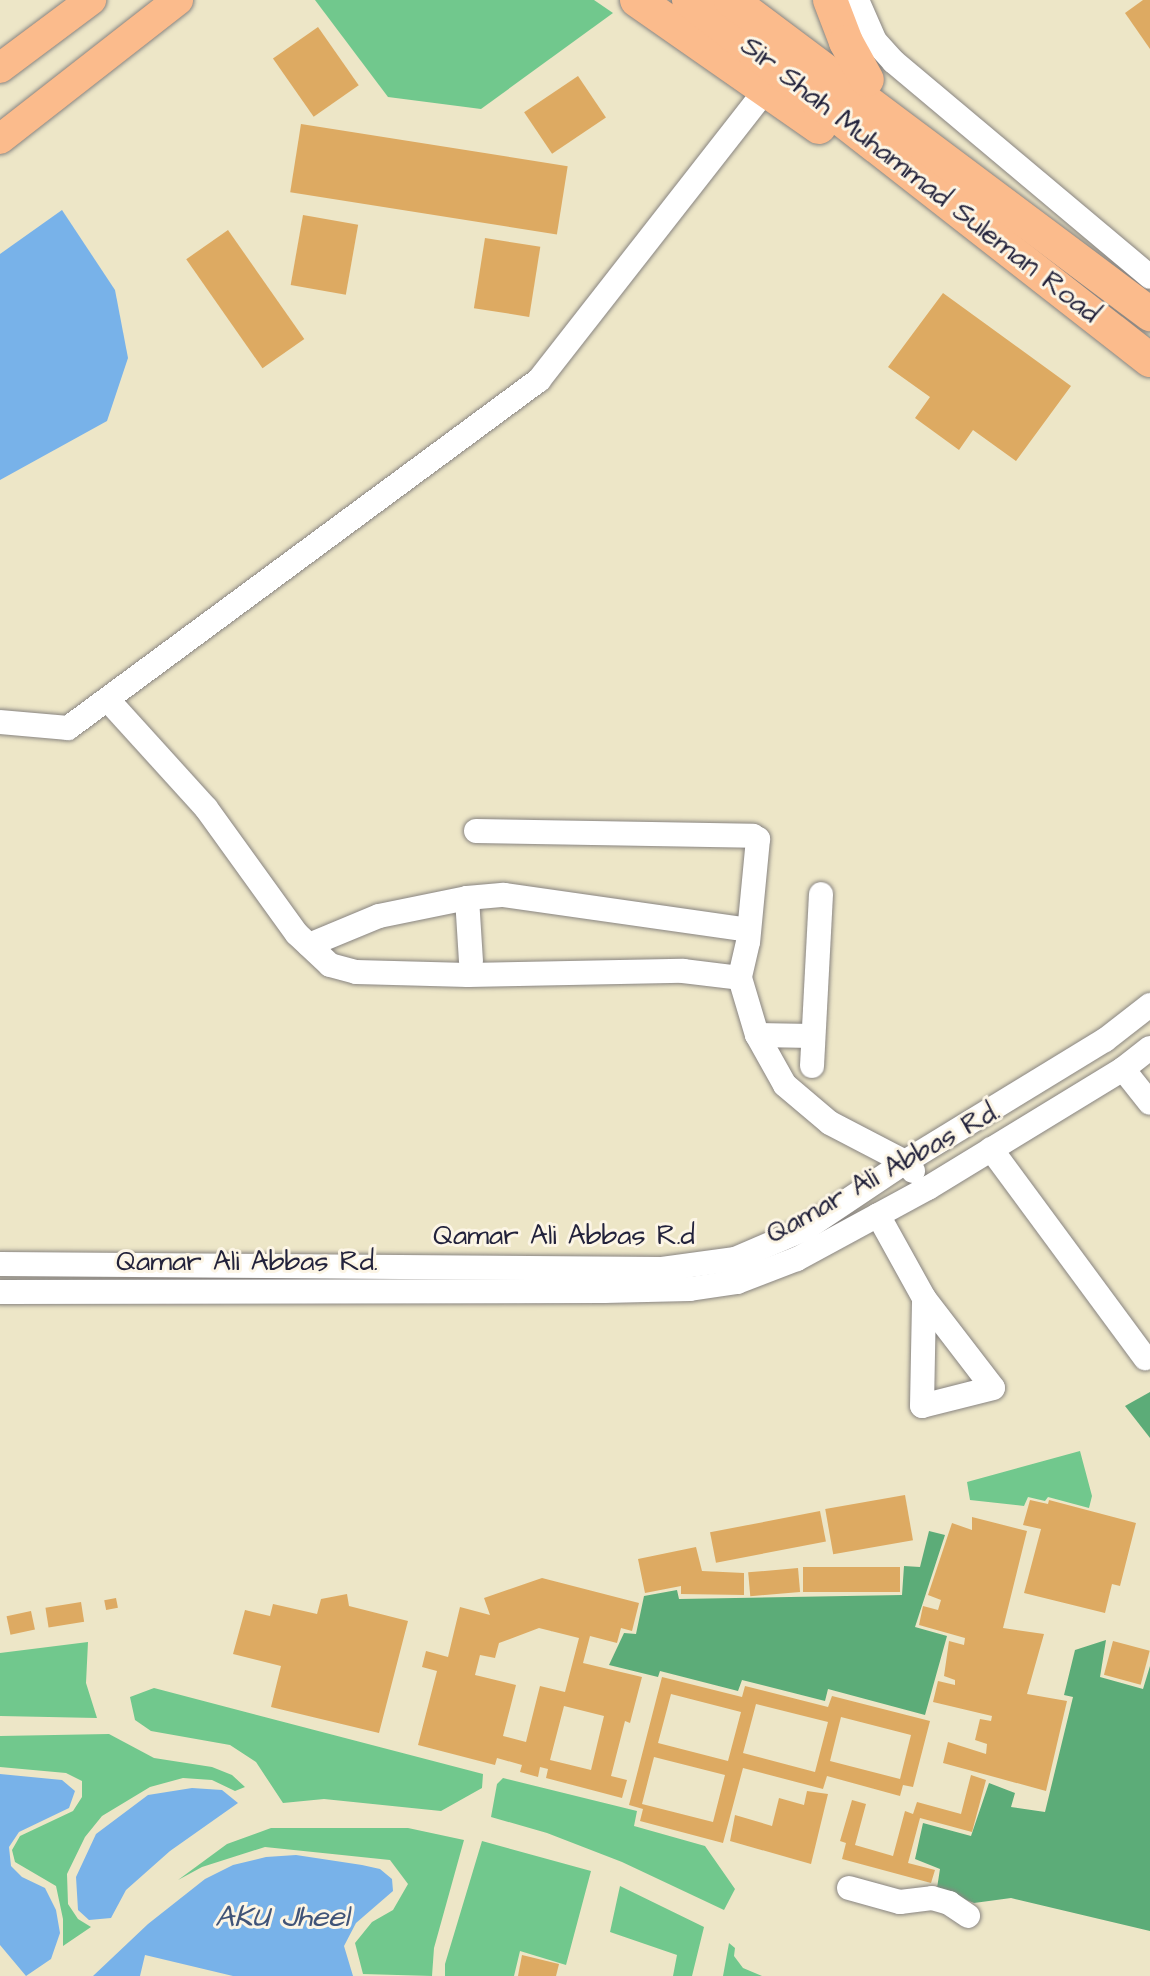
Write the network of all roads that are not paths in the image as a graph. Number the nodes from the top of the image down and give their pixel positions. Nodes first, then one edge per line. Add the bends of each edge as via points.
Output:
1 (91, 0) edge
2 (178, 0) edge
3 (637, 0) edge
4 (689, 0) edge
5 (731, 0) edge
6 (764, 0) edge
7 (830, 0) edge
8 (857, 0) edge
9 (0, 68) edge
10 (867, 80) junction
11 (766, 89) junction
12 (0, 139) edge
13 (1089, 272) junction
14 (1150, 277) edge
15 (1061, 291) junction
16 (1150, 314) edge
17 (1150, 360) edge
18 (108, 700) junction
19 (0, 722) edge
20 (476, 831) dead end
21 (821, 894) dead end
22 (467, 898) junction
23 (749, 930) junction
24 (309, 945) junction
25 (471, 961) dead end
26 (740, 978) junction
27 (1150, 1005) edge
28 (757, 1035) junction
29 (813, 1036) junction
30 (1150, 1048) edge
31 (812, 1066) dead end
32 (1123, 1069) junction
33 (1150, 1103) edge
34 (991, 1149) junction
35 (905, 1162) junction
36 (928, 1188) junction
37 (878, 1215) junction
38 (0, 1264) edge
39 (0, 1292) edge
40 (924, 1298) dead end
41 (1145, 1358) dead end
42 (849, 1888) dead end
43 (968, 1916) dead end

1 - 9 main road
2 - 12 main road
3 - 11 highway
4 - 15 highway, Sir Shah Muhammad Suleman Road
5 - 13 highway, Sir Shah Muhammad Suleman Road
6 - 10 highway
7 - 10 highway
8 - 14 street via 875,41 894,62
10 - 13 highway via 1013,194
11 - 15 highway
11 - 18 street via 539,380
13 - 16 highway, Sir Shah Muhammad Suleman Road
15 - 17 highway, Sir Shah Muhammad Suleman Road
18 - 19 street via 68,728
18 - 24 street via 206,808
20 - 23 street via 753,836 760,846
21 - 29 street
22 - 23 street via 504,895
22 - 24 street via 379,916
22 - 25 street
23 - 26 street
24 - 26 street via 330,965 356,972 683,971
26 - 28 street
27 - 35 street, Qamar Ali Abbas R.d via 1105,1040
28 - 29 street
28 - 35 street via 785,1085 830,1123
29 - 31 street
30 - 32 street, Qamar Ali Abbas Rd.
32 - 33 street
32 - 34 street, Qamar Ali Abbas Rd.
34 - 36 street, Qamar Ali Abbas Rd.
34 - 41 street
35 - 36 street
35 - 38 street, Qamar Ali Abbas R.d via 805,1229 766,1248 708,1265 662,1269
36 - 37 street, Qamar Ali Abbas Rd.
37 - 39 street, Qamar Ali Abbas Rd. via 797,1259 737,1282 690,1289
37 - 40 street
42 - 43 street via 900,1902 932,1898

